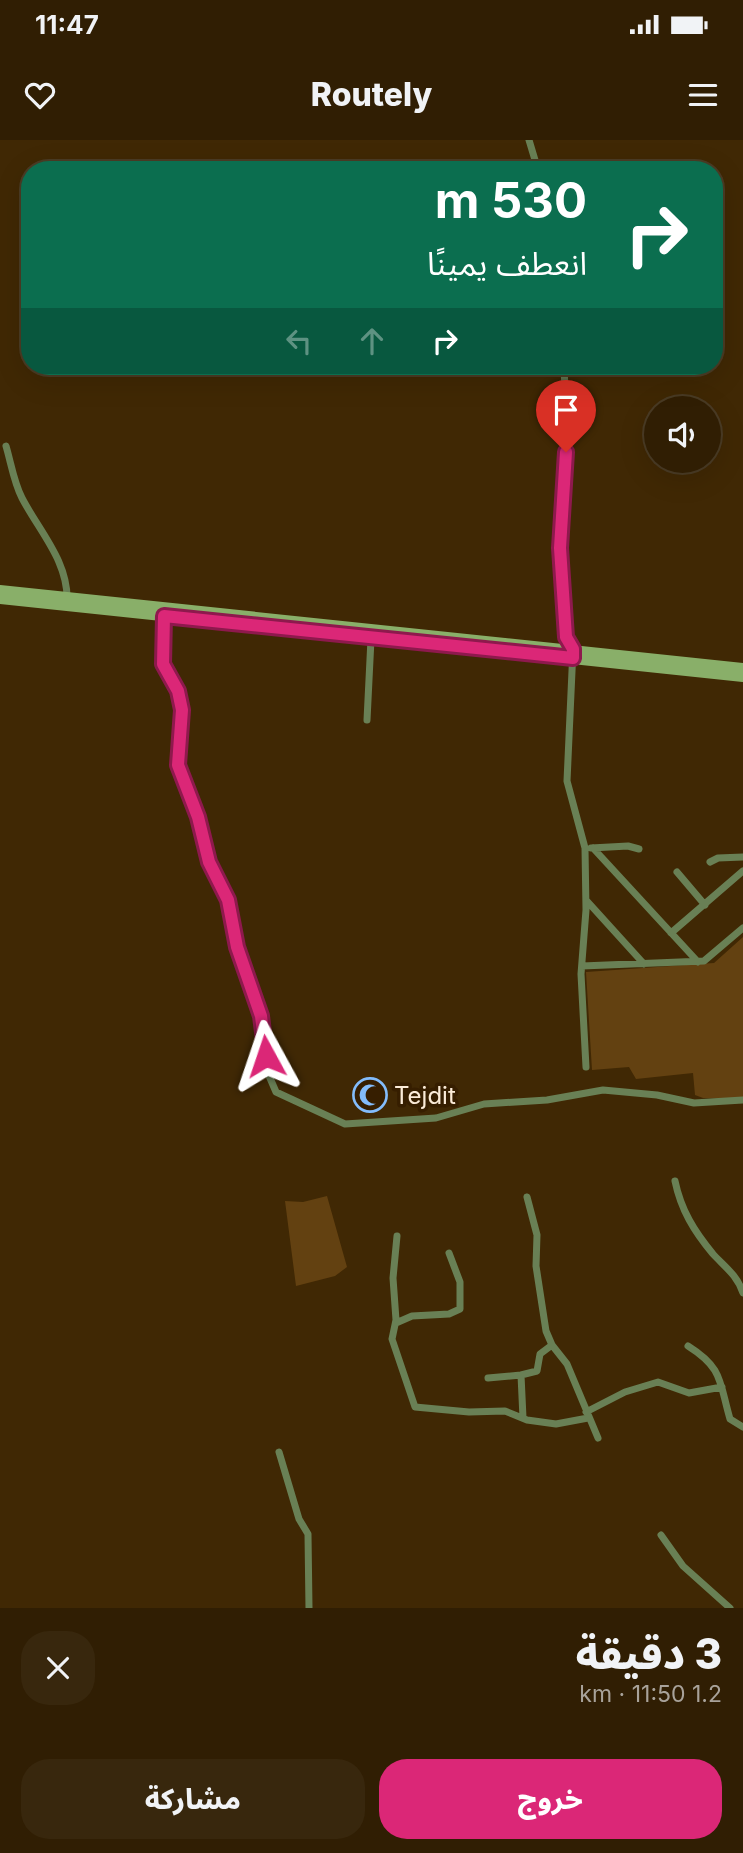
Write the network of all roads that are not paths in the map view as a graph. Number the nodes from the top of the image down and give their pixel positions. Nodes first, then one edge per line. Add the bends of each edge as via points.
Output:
1 (530, 140) edge
2 (536, 161) edge
3 (564, 375) edge
4 (6, 446) dead end
5 (0, 590) edge
6 (0, 599) edge
7 (67, 601) junction
8 (164, 616) junction
9 (328, 630) junction
10 (566, 637) junction
11 (371, 639) junction
12 (556, 648) junction
13 (573, 656) junction
14 (743, 668) edge
15 (716, 669) junction
16 (571, 670) junction
17 (743, 677) edge
18 (367, 720) dead end
19 (589, 848) junction
20 (639, 849) dead end
21 (743, 857) edge
22 (710, 862) dead end
23 (743, 871) edge
24 (677, 872) dead end
25 (586, 900) junction
26 (705, 905) junction
27 (743, 928) edge
28 (671, 933) junction
29 (698, 962) junction
30 (644, 964) junction
31 (582, 966) junction
32 (586, 1067) dead end
33 (743, 1100) edge
34 (675, 1181) dead end
35 (527, 1197) dead end
36 (397, 1236) dead end
37 (449, 1253) dead end
38 (743, 1293) edge
39 (396, 1323) junction
40 (552, 1345) junction
41 (688, 1346) dead end
42 (521, 1375) junction
43 (488, 1378) dead end
44 (722, 1387) junction
45 (587, 1415) junction
46 (523, 1418) junction
47 (743, 1427) edge
48 (598, 1438) dead end
49 (279, 1451) dead end
50 (661, 1535) dead end
51 (309, 1608) edge
52 (730, 1608) edge

1 - 2 street
3 - 10 street via 567,440 560,548
4 - 7 street via 19,492 60,566
5 - 7 main road
6 - 7 main road
7 - 8 main road
7 - 9 main road
8 - 9 main road
8 - 33 street via 163,664 178,691 182,710 178,765 209,862 228,900 237,947 261,1016 267,1071 276,1092 345,1124 436,1118 484,1104 603,1090 694,1103
9 - 11 main road
9 - 12 main road
10 - 12 street
10 - 13 street
11 - 13 main road
11 - 18 street
12 - 13 main road
13 - 15 main road
13 - 16 street
13 - 16 street
14 - 15 main road
15 - 17 main road
16 - 19 street via 567,781
19 - 20 street
19 - 25 street
19 - 28 street
21 - 22 street
23 - 26 street
24 - 26 street
25 - 30 street
25 - 31 street
26 - 28 street
27 - 29 street
28 - 29 street
29 - 30 street
30 - 31 street
31 - 32 street
34 - 38 street via 687,1219 734,1274
35 - 40 street via 537,1235 543,1319
36 - 39 street via 393,1278
37 - 39 street via 460,1282 460,1309
39 - 46 street via 393,1348 415,1407 505,1411
40 - 42 street via 540,1354 537,1371
40 - 45 street via 568,1364
41 - 44 street via 709,1360
42 - 43 street
42 - 46 street
44 - 45 street via 690,1393 658,1382 625,1392
44 - 47 street via 730,1419
45 - 46 street via 556,1424
45 - 48 street
49 - 51 street via 308,1534
50 - 52 street via 683,1566

